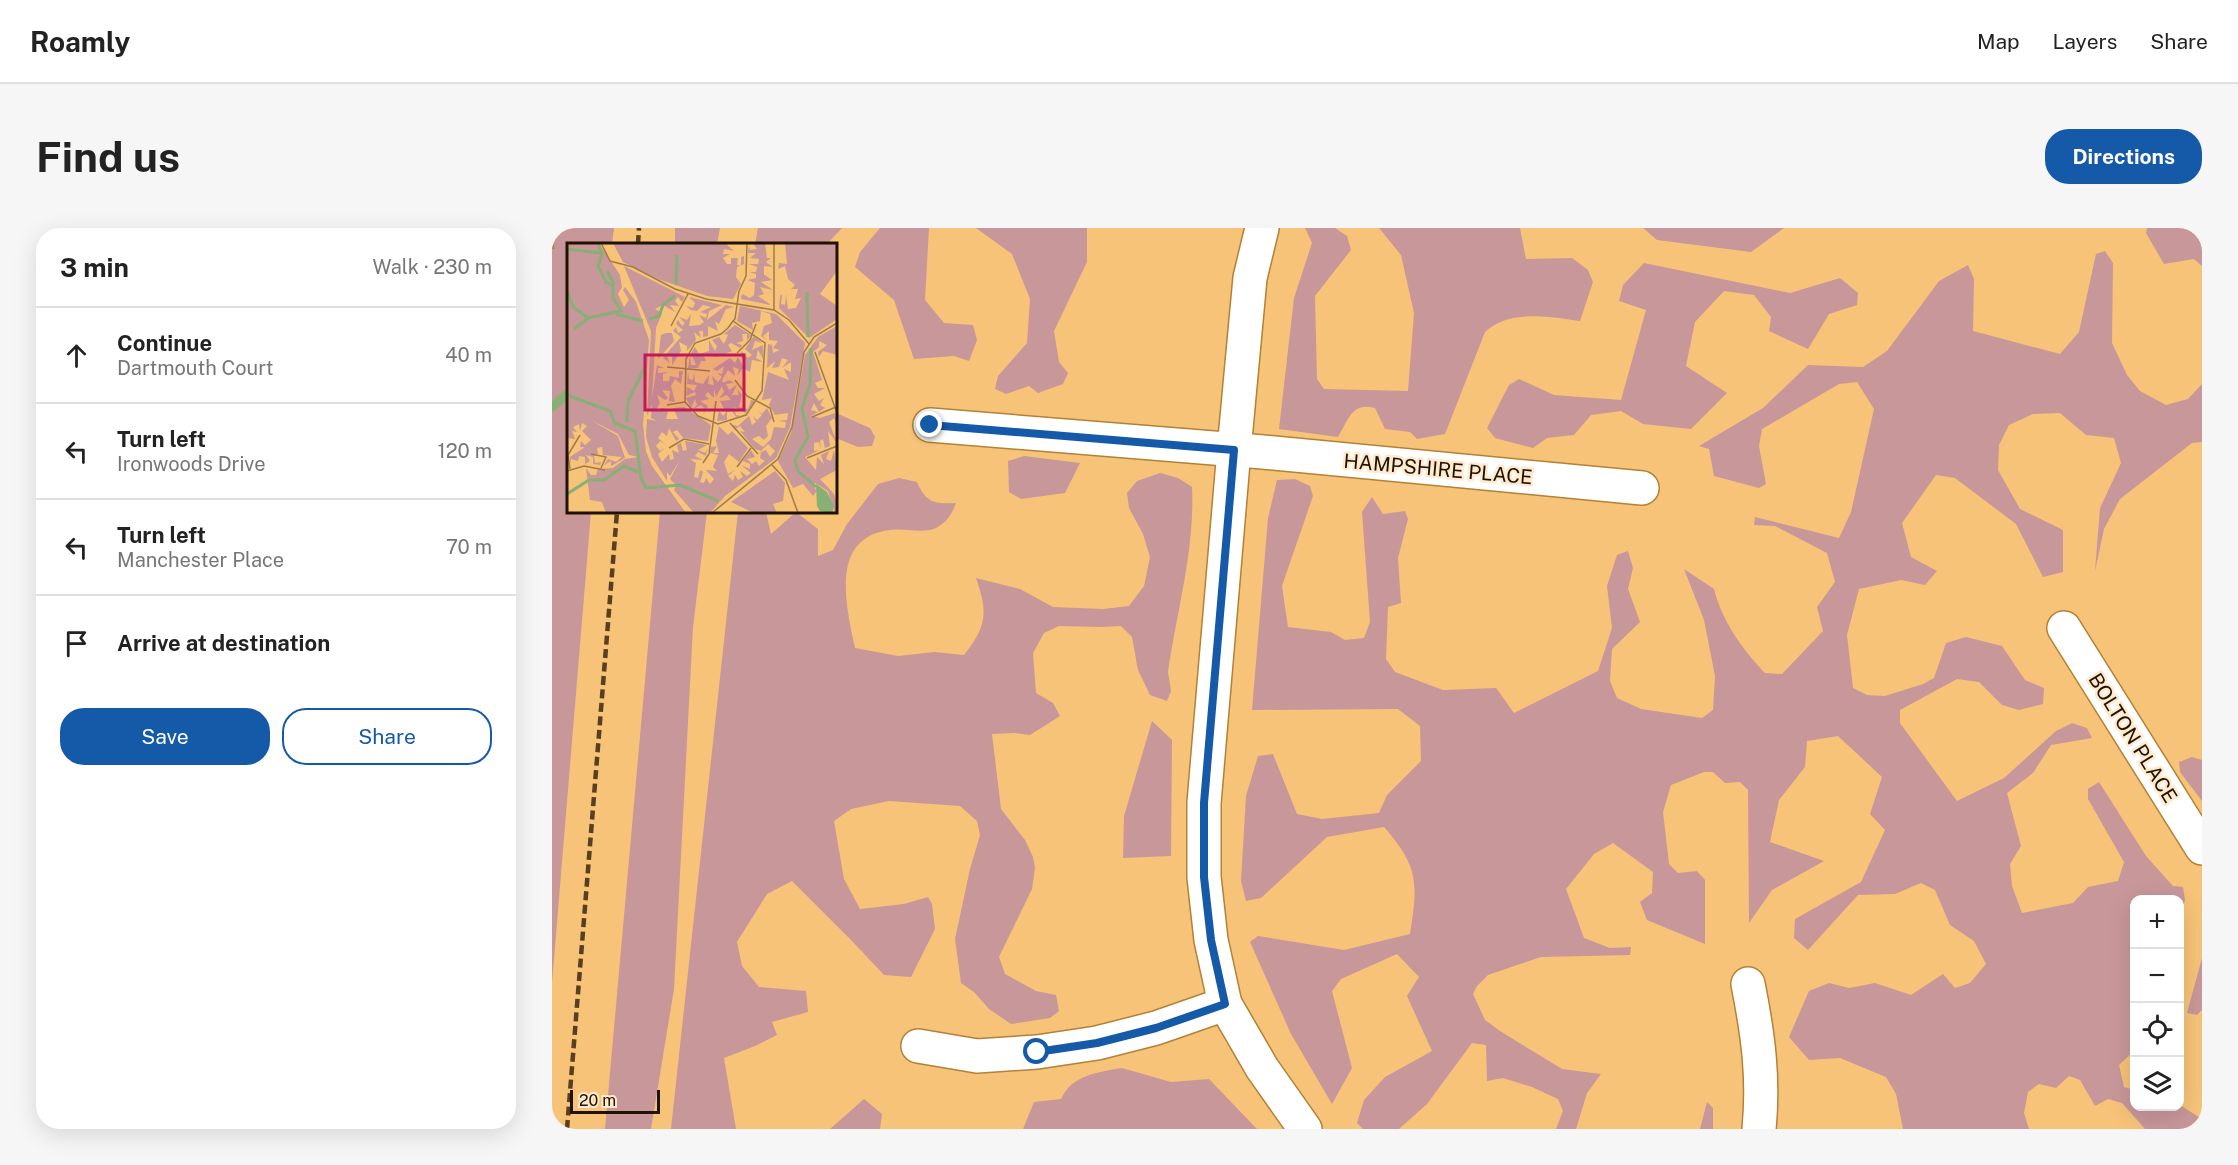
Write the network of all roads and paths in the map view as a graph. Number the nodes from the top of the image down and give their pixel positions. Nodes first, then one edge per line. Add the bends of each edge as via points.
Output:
1 (554, 228) edge
2 (1262, 228) edge
3 (552, 249) edge
4 (930, 425) dead end
5 (1234, 450) junction
6 (1642, 488) dead end
7 (2064, 628) dead end
8 (2202, 848) edge
9 (1748, 984) dead end
10 (1225, 1004) junction
11 (918, 1046) dead end
12 (1305, 1129) edge
13 (1758, 1129) edge

1 - 3 path
2 - 5 street via 1250,278
4 - 5 street, HAMPSHIRE PLACE
5 - 6 street, HAMPSHIRE PLACE
5 - 10 street via 1204,803 1204,877 1211,940
7 - 8 street, BOLTON PLACE
9 - 13 street via 1758,1034 1762,1098
10 - 11 street via 1156,1028 1097,1043 1037,1052 976,1056
10 - 12 street via 1262,1068

